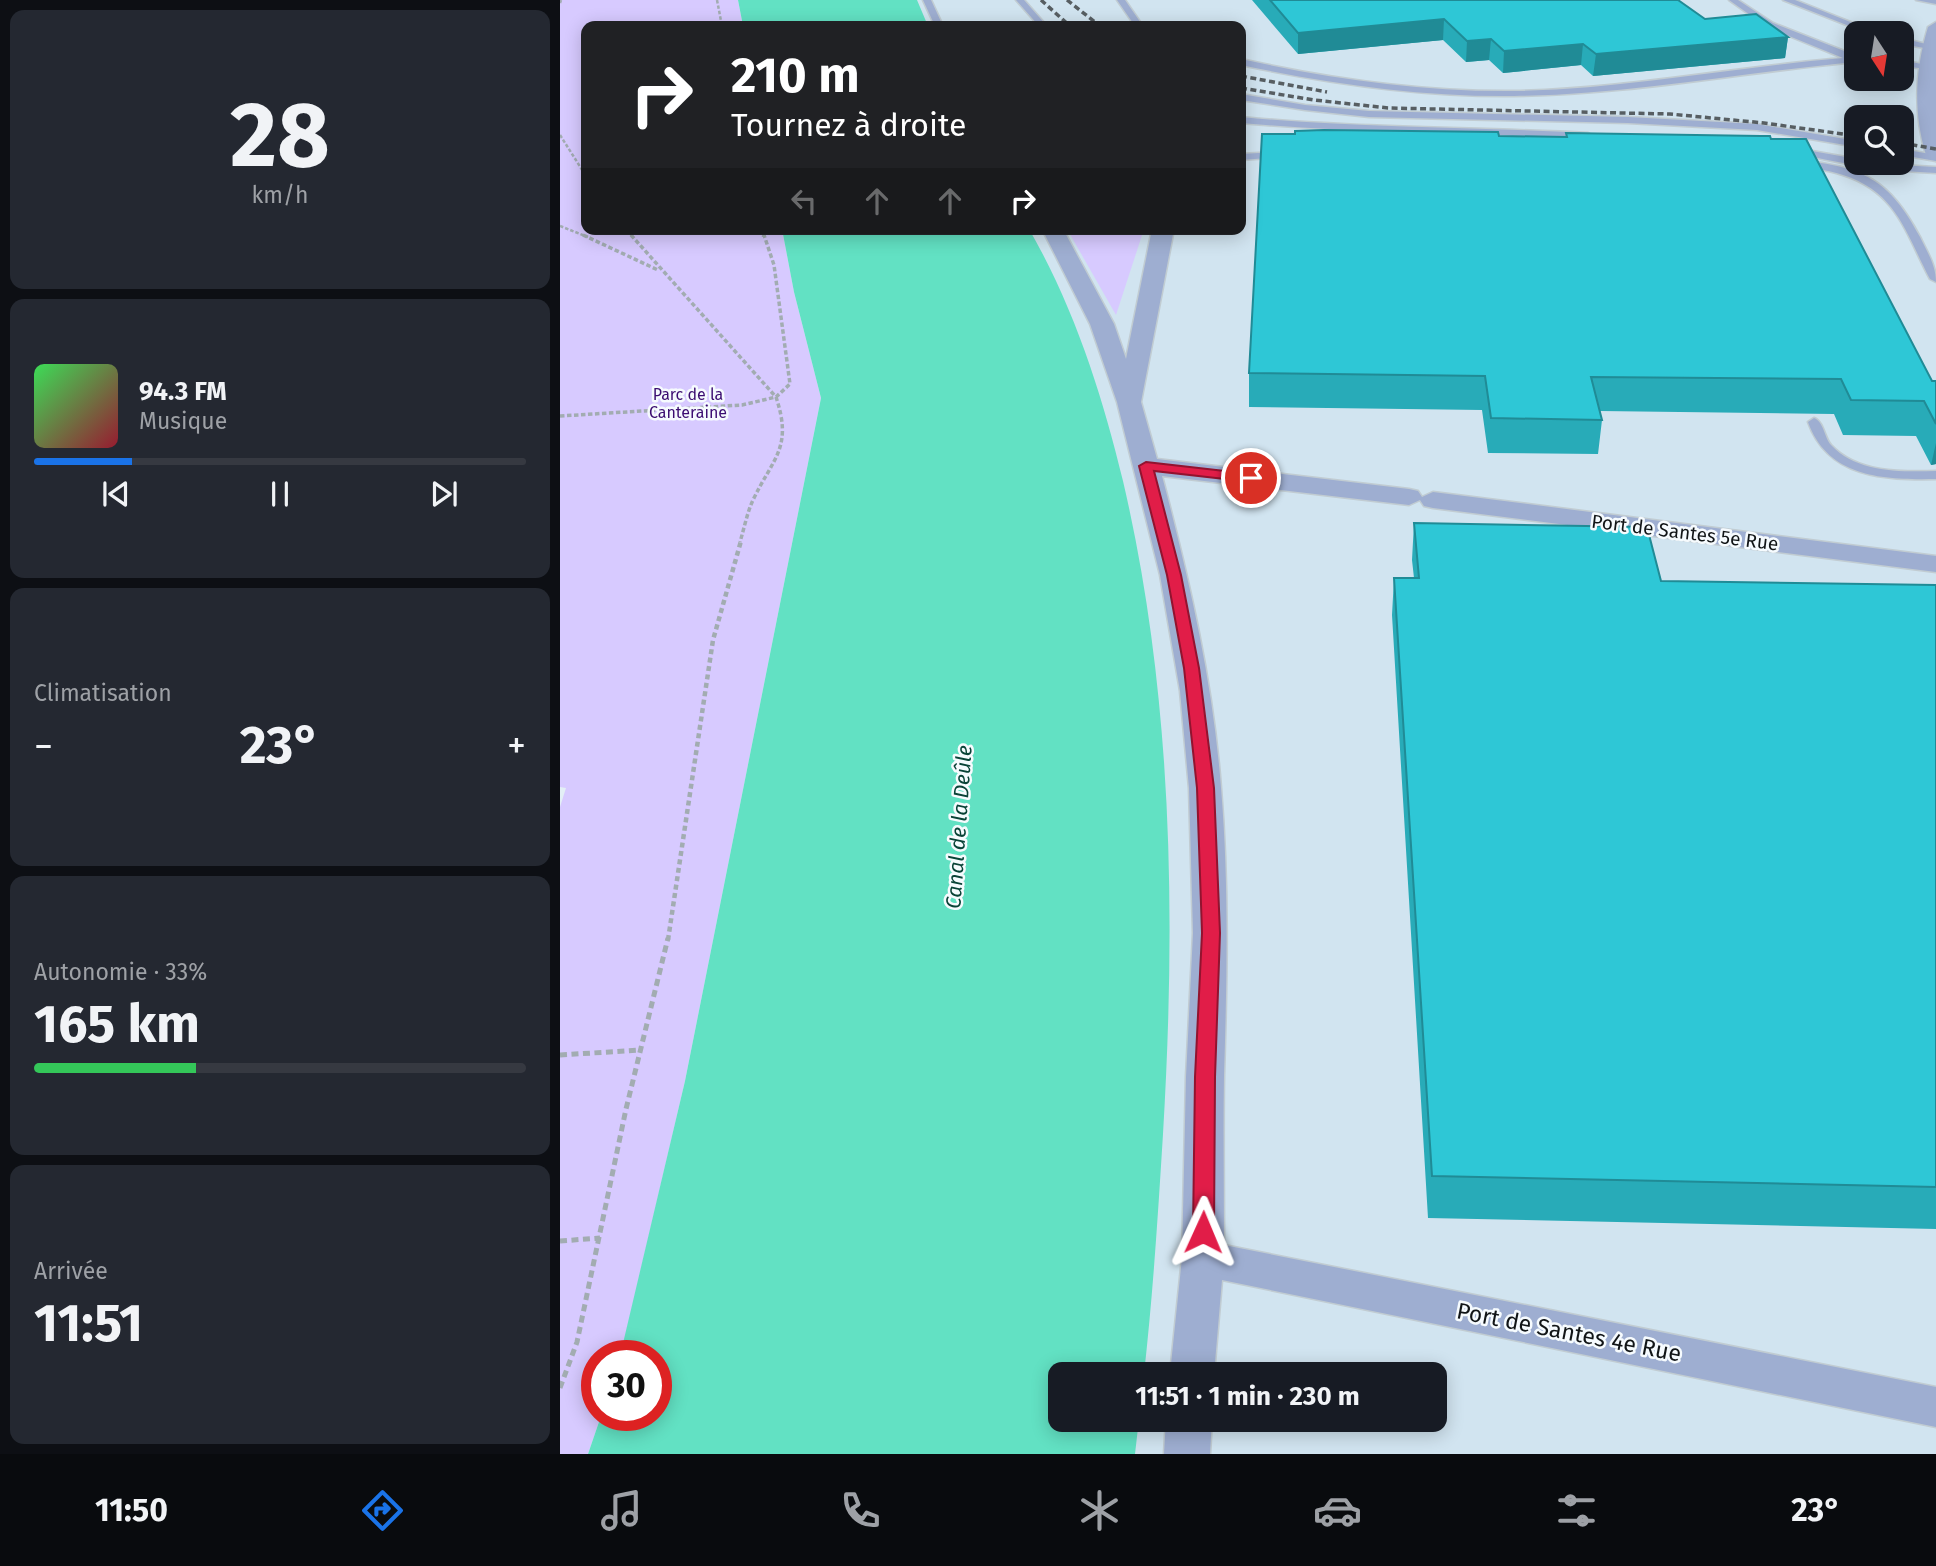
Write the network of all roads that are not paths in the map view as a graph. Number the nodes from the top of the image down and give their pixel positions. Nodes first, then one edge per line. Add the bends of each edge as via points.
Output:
1 (927, 0) edge
2 (1020, 0) edge
3 (1121, 0) edge
4 (1733, 0) edge
5 (1920, 0) edge
6 (1795, 1) edge
7 (1936, 2) edge
8 (937, 21) edge
9 (1039, 21) edge
10 (1136, 21) edge
11 (1844, 21) edge
12 (1936, 27) edge
13 (1914, 43) edge
14 (1930, 46) junction
15 (1844, 55) edge
16 (1844, 60) edge
17 (1246, 63) edge
18 (1914, 64) edge
19 (1927, 66) junction
20 (1246, 98) edge
21 (1246, 121) edge
22 (1933, 132) edge
23 (1602, 136) edge
24 (1844, 142) edge
25 (1914, 154) edge
26 (1286, 155) edge
27 (1246, 157) edge
28 (1936, 157) edge
29 (1844, 161) edge
30 (1914, 169) edge
31 (1936, 170) edge
32 (1844, 172) edge
33 (1851, 175) edge
34 (1055, 235) edge
35 (1162, 235) edge
36 (1936, 279) edge
37 (1129, 402) junction
38 (1814, 422) dead end
39 (1146, 466) junction
40 (1936, 475) edge
41 (1936, 564) edge
42 (1203, 1258) junction
43 (1193, 1362) edge
44 (1936, 1407) edge
45 (1188, 1432) edge
46 (1187, 1454) edge

1 - 8 lane
2 - 9 lane
3 - 10 lane
4 - 15 lane via 1770,25
5 - 7 lane
6 - 11 lane
12 - 14 street
13 - 14 lane
14 - 19 street
16 - 17 lane via 1550,92 1384,86
18 - 19 lane
19 - 22 street via 1925,88
20 - 24 lane via 1442,119 1755,127
21 - 23 lane
22 - 28 street
25 - 28 lane
26 - 27 lane
29 - 32 lane via 1792,156
30 - 31 lane
33 - 36 lane via 1890,196
34 - 37 street via 1102,324
35 - 37 street
37 - 39 street
38 - 40 lane via 1824,445 1852,463 1881,472
39 - 41 street, Port de Santes 5e Rue
39 - 42 street via 1174,575 1193,678 1205,788 1211,933
42 - 43 street
42 - 44 street, Port de Santes 4e Rue
45 - 46 street

